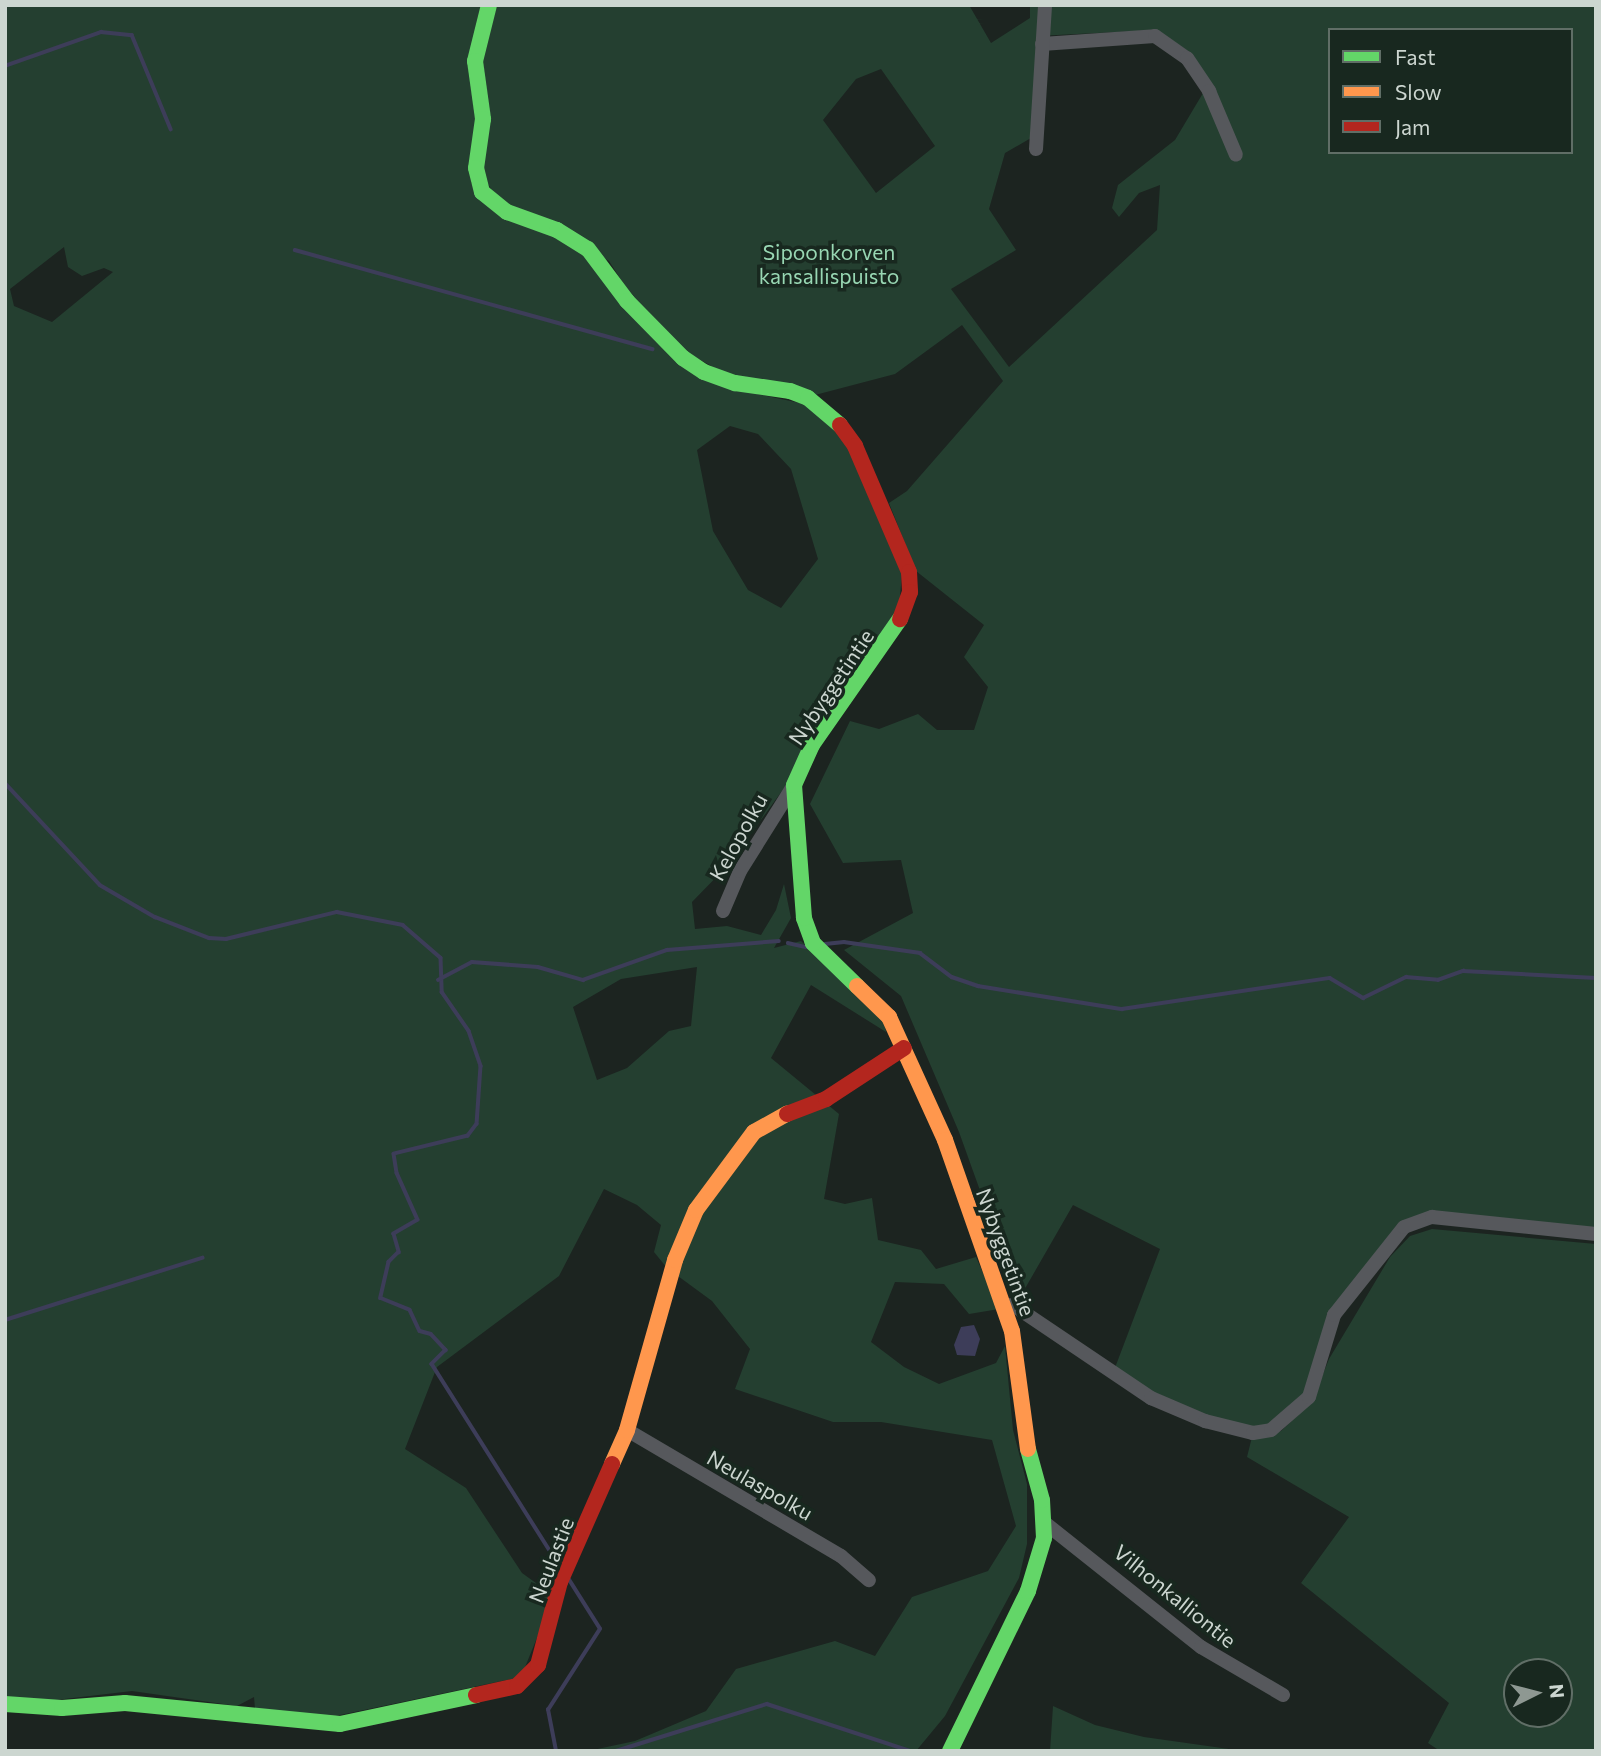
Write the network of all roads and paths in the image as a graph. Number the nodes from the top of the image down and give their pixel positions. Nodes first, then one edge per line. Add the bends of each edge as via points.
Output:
1 (489, 5) edge
2 (1045, 5) edge
3 (1042, 44) junction
4 (1036, 149) dead end
5 (1236, 155) dead end
6 (794, 785) junction
7 (723, 911) dead end
8 (904, 1048) junction
9 (1596, 1234) edge
10 (1004, 1304) junction
11 (627, 1430) junction
12 (1045, 1523) junction
13 (869, 1580) dead end
14 (1283, 1695) dead end
15 (5, 1704) edge
16 (950, 1751) edge

1 - 6 street, Nybyggetintie via 475,61 483,119 476,168 482,192 507,212 557,229 588,249 627,301 683,358 720,379 799,394 838,422 855,446 902,552 909,572 905,609 875,660 812,745
2 - 3 street
3 - 4 street
3 - 5 street via 1155,36 1187,58 1209,91
6 - 7 street, Kelopolku via 740,871
6 - 8 street, Nybyggetintie via 804,918 813,943 889,1017
8 - 10 street, Nybyggetintie via 945,1140
8 - 11 street, Neulastie via 826,1099 754,1132 729,1160 682,1239
9 - 10 street via 1432,1217 1404,1227 1334,1315 1309,1397 1271,1430 1252,1433 1205,1421 1151,1398 1016,1307
10 - 12 street, Nybyggetintie via 1019,1367 1022,1426
11 - 13 street, Neulaspolku via 841,1556
11 - 15 street, Neulastie via 561,1581 538,1665 516,1686 340,1724 125,1703 62,1708
12 - 14 street, Vilhonkalliontie via 1201,1647
12 - 16 street, Nybyggetintie via 1039,1562 1016,1622

